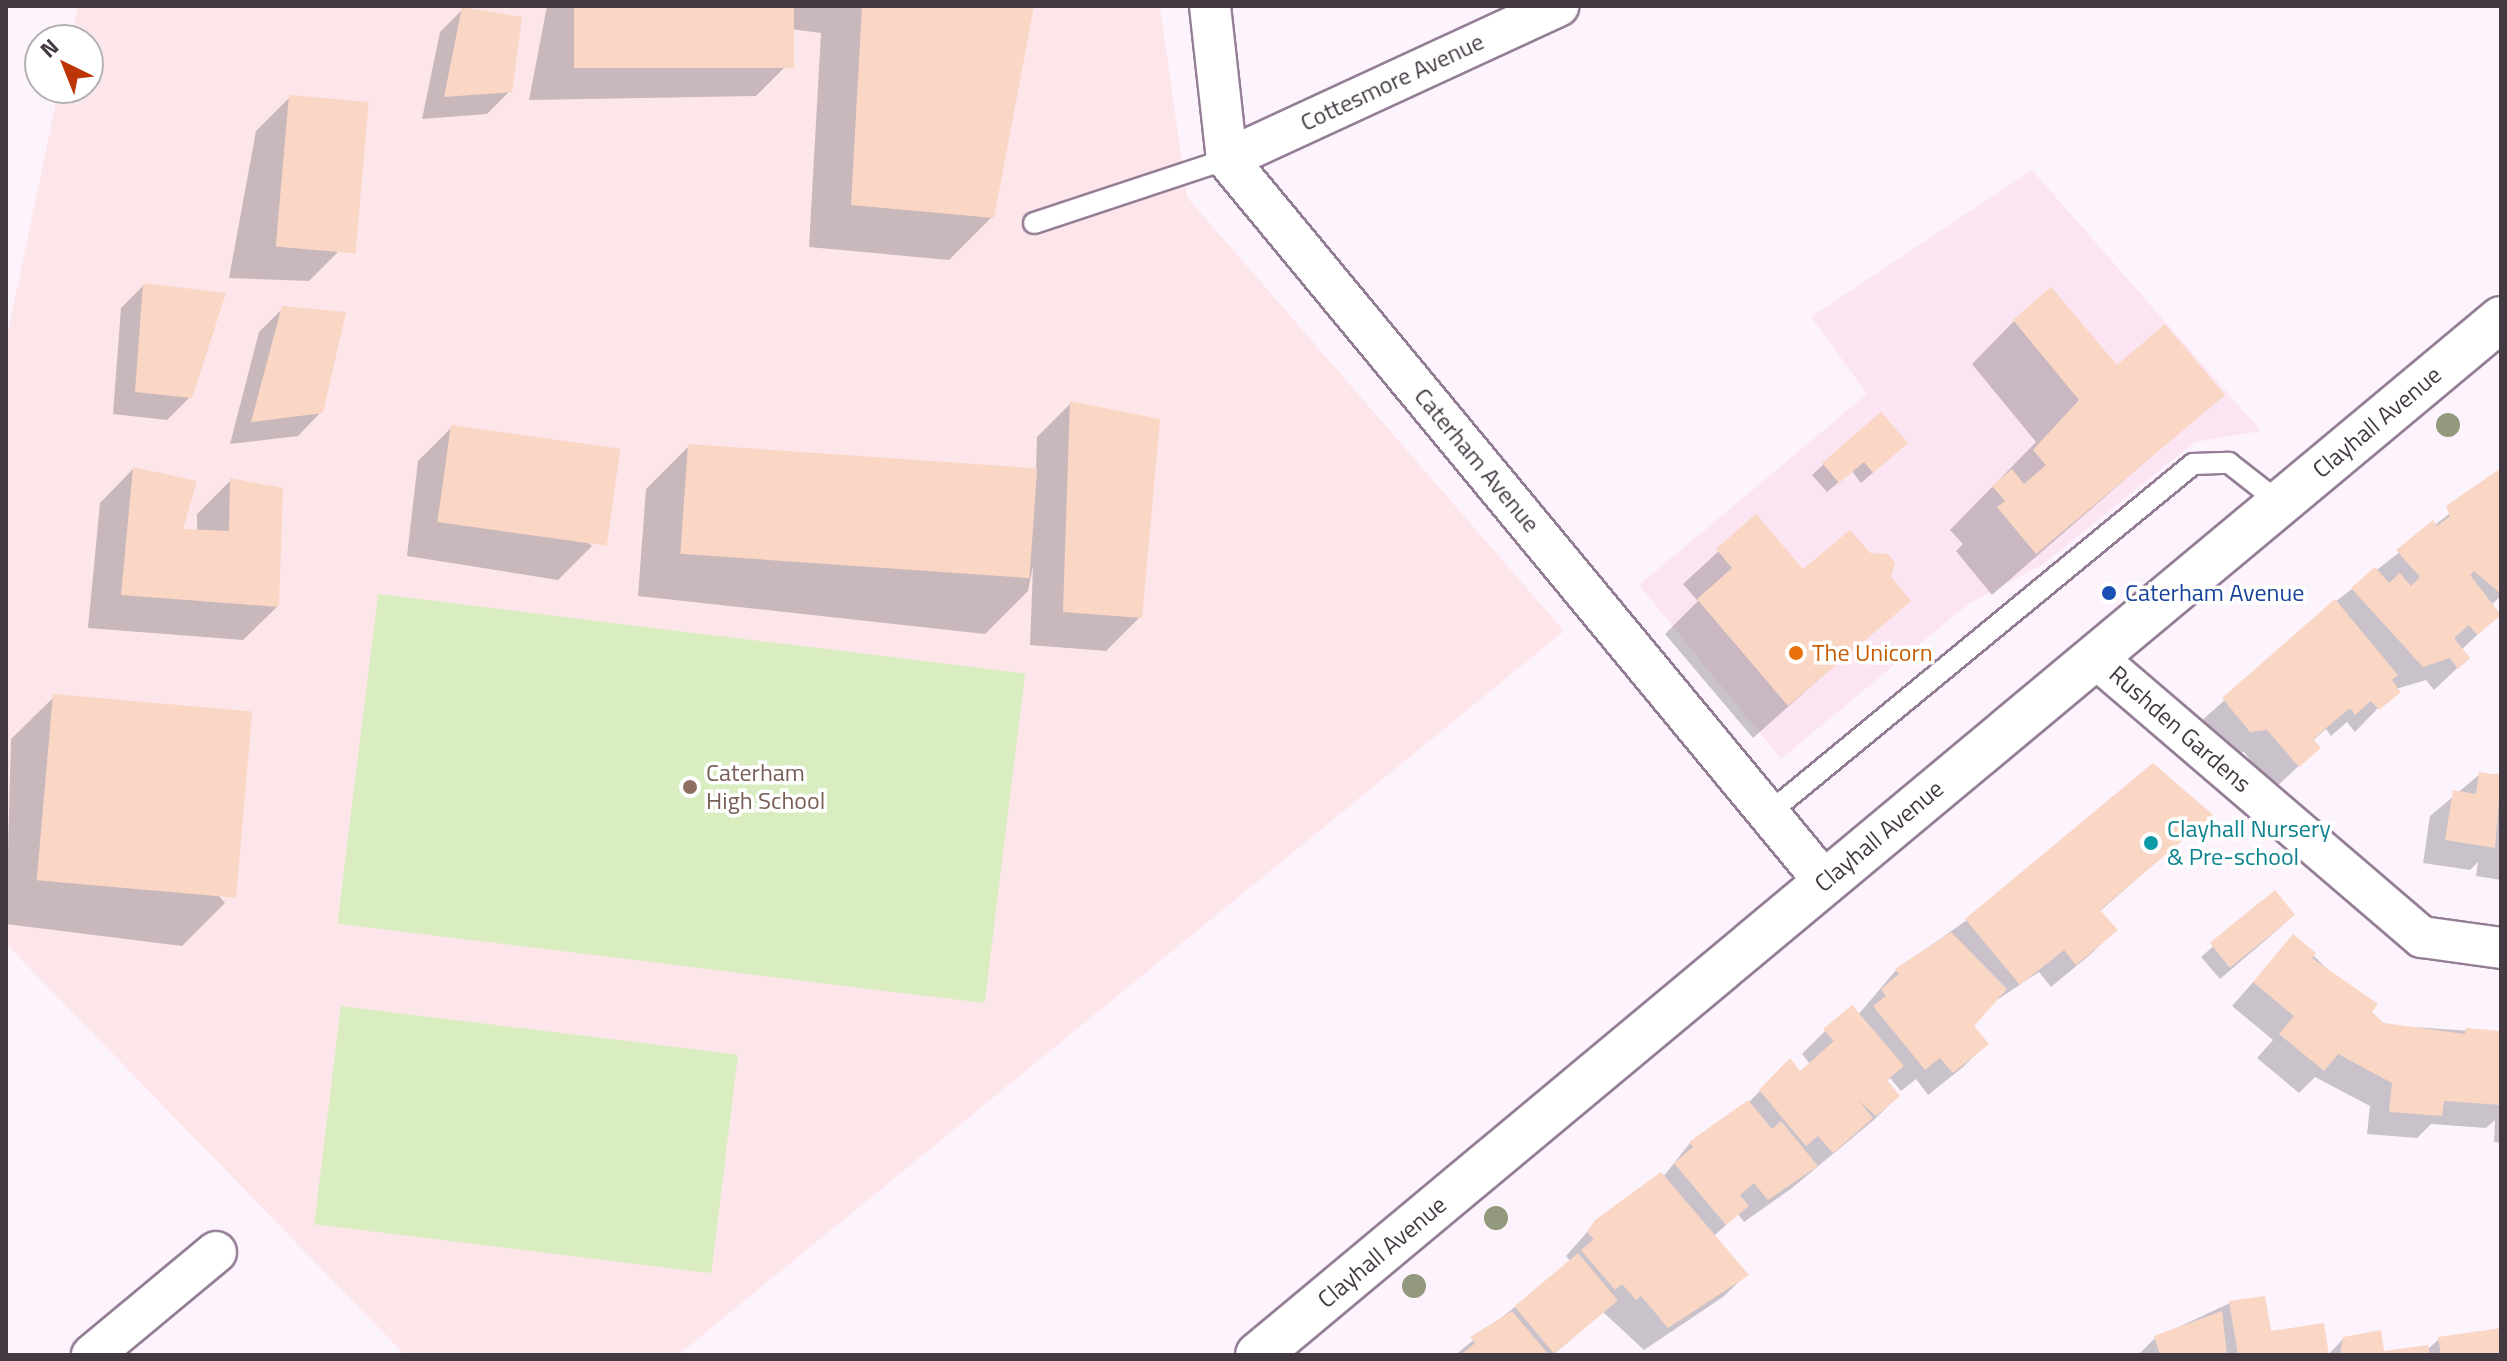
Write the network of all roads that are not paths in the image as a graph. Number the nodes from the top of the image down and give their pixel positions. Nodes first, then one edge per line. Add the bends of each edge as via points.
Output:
1 (1210, 6) edge
2 (1558, 6) edge
3 (1227, 159) junction
4 (1034, 223) dead end
5 (2501, 319) edge
6 (2280, 503) junction
7 (2095, 657) junction
8 (1769, 813) junction
9 (1824, 881) junction
10 (2501, 948) edge
11 (216, 1252) dead end
12 (92, 1355) edge
13 (1258, 1355) edge

1 - 3 street
2 - 3 street, Cottesmore Avenue
3 - 4 lane
3 - 8 street, Caterham Avenue
5 - 6 street, Clayhall Avenue
6 - 7 street, Clayhall Avenue
6 - 8 lane via 2229,463 2193,464
7 - 9 street, Clayhall Avenue
7 - 10 street, Rushden Gardens via 2422,937
8 - 9 street, Caterham Avenue
9 - 13 street, Clayhall Avenue
11 - 12 street

